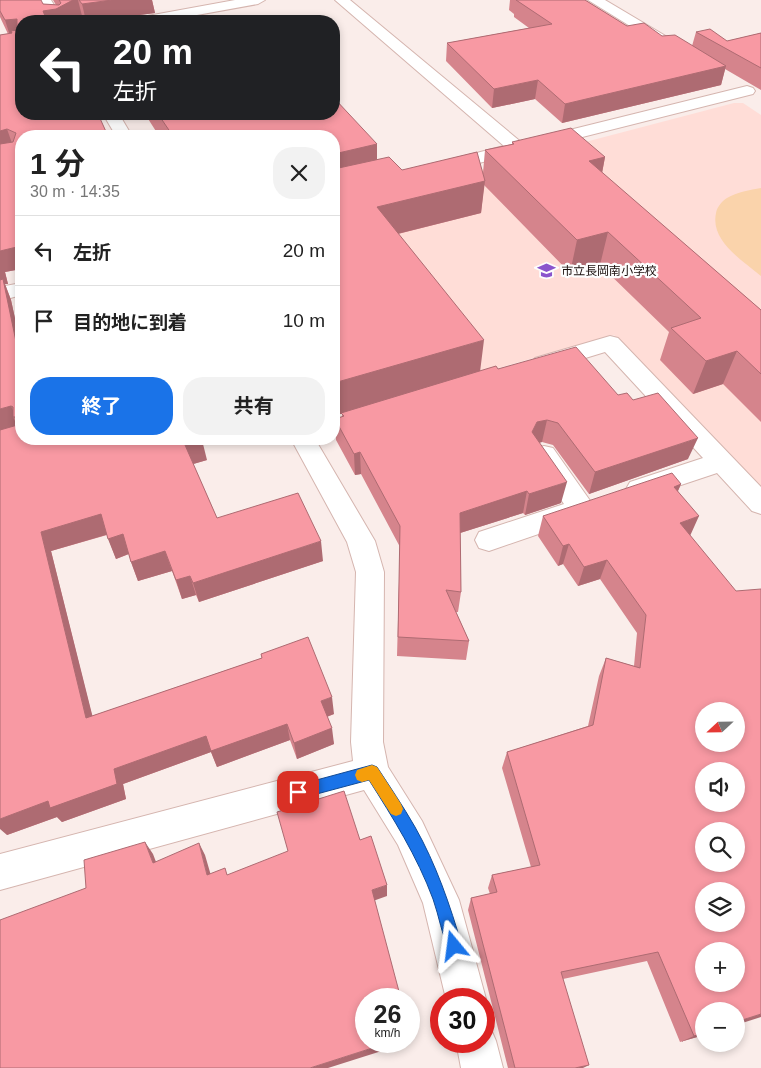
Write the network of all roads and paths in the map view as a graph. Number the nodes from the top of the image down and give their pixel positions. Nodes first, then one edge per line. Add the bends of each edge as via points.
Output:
1 (44, 0) edge
2 (258, 0) edge
3 (342, 0) edge
4 (595, 0) edge
5 (53, 15) edge
6 (175, 15) edge
7 (680, 51) edge
8 (730, 81) dead end
9 (754, 96) edge
10 (517, 148) junction
11 (430, 170) edge
12 (15, 290) edge
13 (0, 294) edge
14 (524, 368) edge
15 (306, 445) edge
16 (542, 453) edge
17 (721, 462) junction
18 (601, 502) junction
19 (761, 504) edge
20 (489, 540) dead end
21 (372, 772) junction
22 (0, 872) edge
23 (464, 988) edge
24 (479, 1053) edge
25 (482, 1068) edge

1 - 5 street
2 - 6 street
3 - 10 street
4 - 7 street
8 - 9 street
9 - 10 street
10 - 11 street
12 - 13 street
14 - 17 street via 610,343
15 - 21 street via 361,541 370,572 367,742
16 - 18 street
17 - 18 street
17 - 19 street
18 - 20 street
21 - 22 street
21 - 23 street via 410,833 441,900
24 - 25 street

